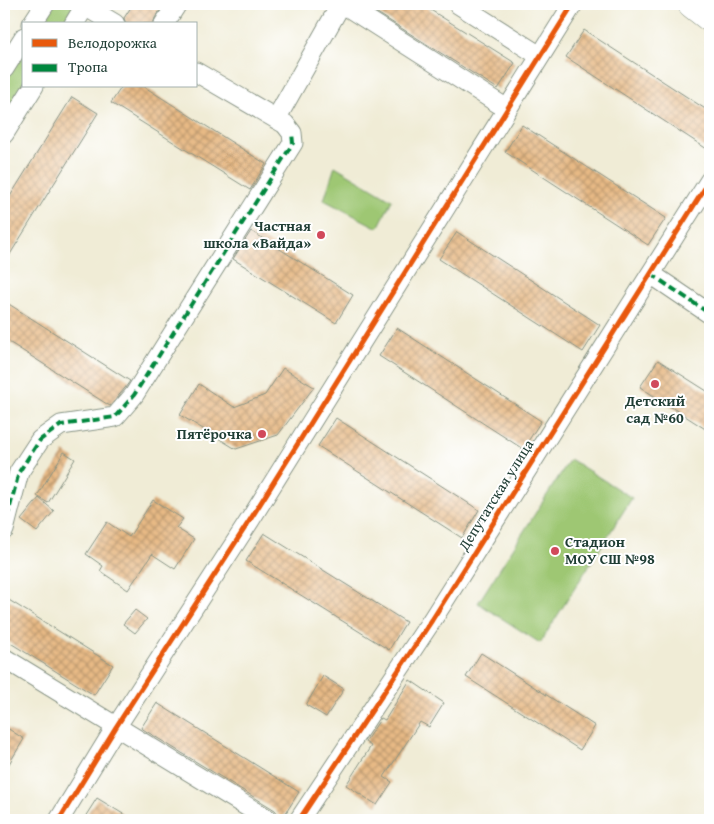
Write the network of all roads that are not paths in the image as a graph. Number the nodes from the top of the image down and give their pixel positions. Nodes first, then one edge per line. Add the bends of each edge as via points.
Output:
1 (45, 4) edge
2 (177, 4) edge
3 (342, 4) edge
4 (458, 4) edge
5 (573, 4) edge
6 (86, 5) edge
7 (33, 22) edge
8 (75, 22) edge
9 (112, 22) edge
10 (165, 22) edge
11 (22, 40) edge
12 (540, 56) junction
13 (4, 69) edge
14 (198, 73) edge
15 (33, 88) edge
16 (507, 109) junction
17 (276, 119) junction
18 (4, 134) edge
19 (710, 180) edge
20 (651, 274) junction
21 (710, 314) edge
22 (4, 530) edge
23 (4, 658) edge
24 (116, 727) junction
25 (59, 820) edge
26 (269, 820) edge
27 (299, 820) edge

1 - 7 street
2 - 10 street
3 - 16 street
3 - 17 street
4 - 12 street
5 - 12 street
6 - 8 street
6 - 9 street
11 - 13 street
12 - 16 street
14 - 17 street
15 - 18 street
16 - 24 street via 250,520
17 - 22 street via 292,133 292,143 134,395 115,417 60,425 40,440 19,472
19 - 20 street, Депутатская улица
20 - 21 street
20 - 27 street, Депутатская улица via 432,620
23 - 24 street
24 - 25 street
24 - 26 street

